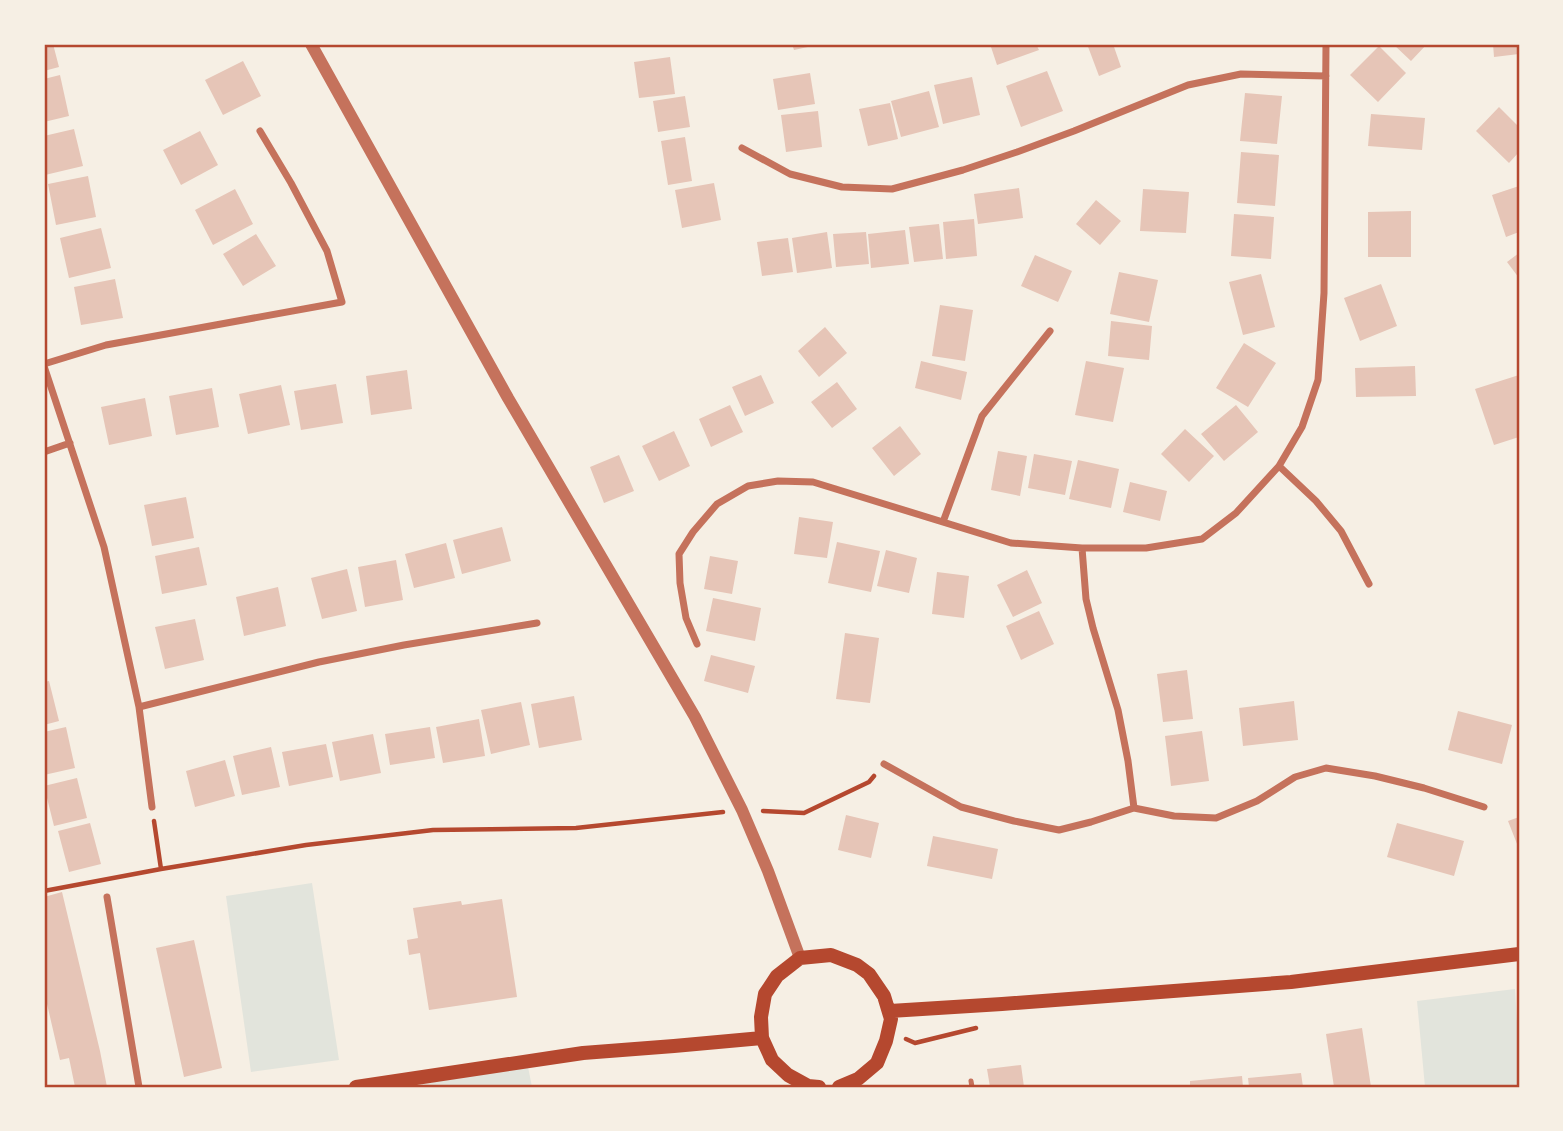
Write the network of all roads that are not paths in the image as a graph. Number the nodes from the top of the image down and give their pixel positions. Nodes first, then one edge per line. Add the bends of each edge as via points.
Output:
1 (311, 44) edge
2 (1326, 44) edge
3 (1326, 76) junction
4 (260, 131) dead end
5 (742, 148) dead end
6 (1050, 331) dead end
7 (44, 365) edge
8 (70, 443) junction
9 (44, 452) edge
10 (1279, 466) junction
11 (943, 522) junction
12 (1082, 548) junction
13 (1369, 584) dead end
14 (537, 623) dead end
15 (697, 644) dead end
16 (139, 707) junction
17 (884, 764) road end
18 (152, 807) road end
19 (1484, 807) dead end
20 (1134, 808) junction
21 (107, 897) dead end
22 (1519, 954) edge
23 (800, 958) junction
24 (890, 1011) junction
25 (762, 1038) junction
26 (139, 1087) edge
27 (356, 1087) edge
28 (819, 1087) edge
29 (839, 1087) edge

1 - 23 street via 508,398 695,717 742,810
2 - 3 street
3 - 5 street via 1241,74 1188,85 1017,152 892,189 842,187 790,174
3 - 10 street via 1324,293 1318,380 1302,426
4 - 7 street via 327,251 342,302 106,345
6 - 11 street via 982,416
7 - 8 street
8 - 9 street
8 - 16 street via 104,547
10 - 12 street via 1236,513 1202,539 1146,548
10 - 13 street via 1342,531
11 - 12 street via 1010,543
11 - 15 street via 813,482 748,486 717,504 679,554 687,618
12 - 20 street via 1086,598 1118,710
14 - 16 street via 319,662
16 - 18 street
17 - 20 street via 961,807 1059,830
19 - 20 street via 1424,788 1325,768 1295,777 1257,801 1216,818
21 - 26 street
22 - 24 main road via 1292,982
23 - 24 main road via 831,955 857,965 877,984
23 - 25 main road via 777,976 765,994
24 - 29 main road via 889,1031 877,1063
25 - 27 main road via 583,1053
25 - 28 main road via 772,1060 788,1075

